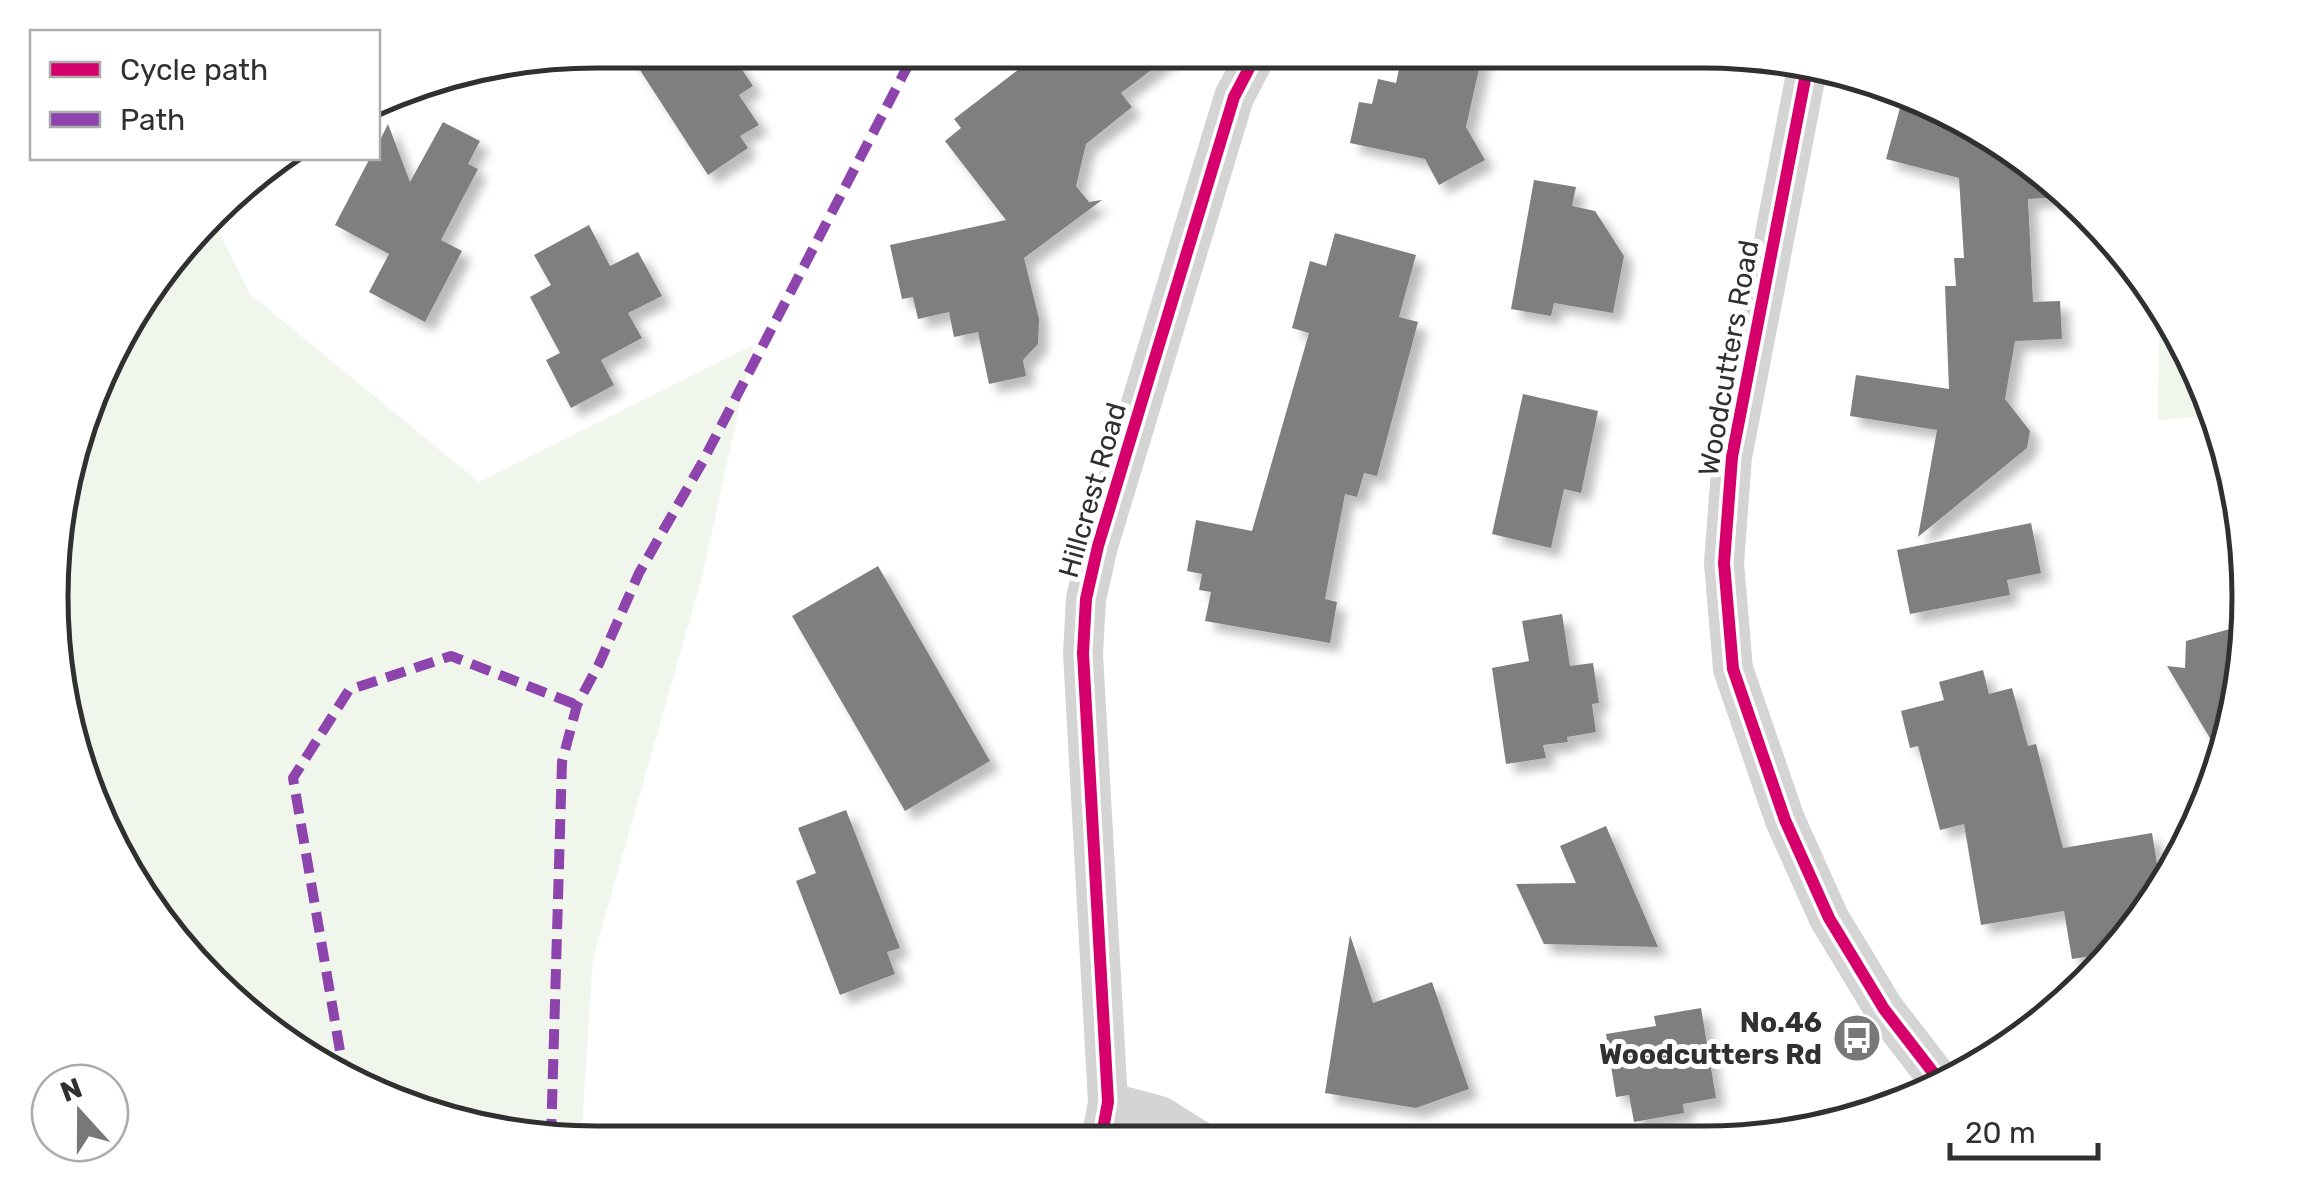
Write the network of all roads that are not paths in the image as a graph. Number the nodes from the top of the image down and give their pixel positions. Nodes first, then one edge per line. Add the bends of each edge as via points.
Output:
1 (1249, 68) edge
2 (1806, 78) edge
3 (1933, 1073) edge
4 (1104, 1121) edge
5 (1174, 1125) edge

1 - 4 street, Hillcrest Road via 1234,98 1086,599
2 - 3 street, Woodcutters Road via 1732,457 1724,563 1732,669 1784,820 1830,918 1884,1010
4 - 5 street via 1160,1116

